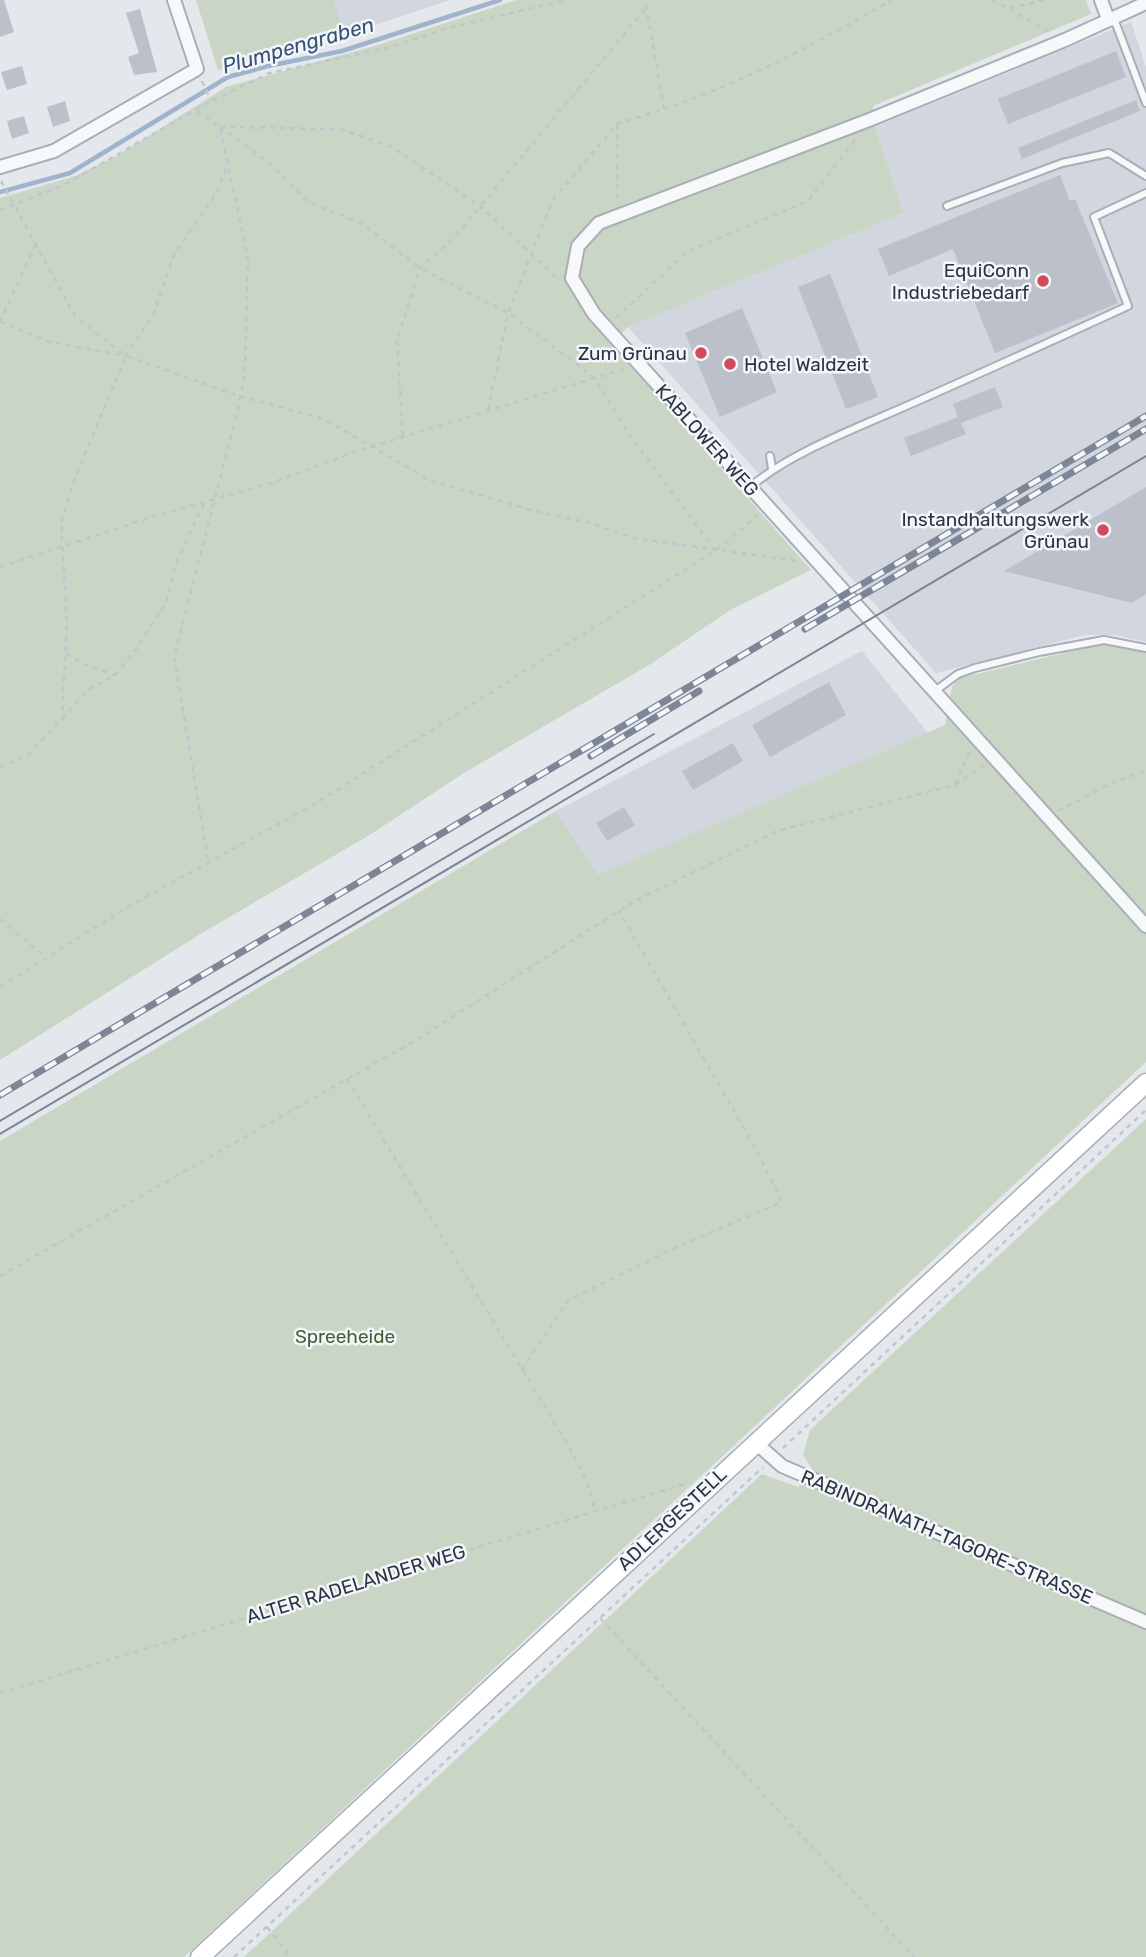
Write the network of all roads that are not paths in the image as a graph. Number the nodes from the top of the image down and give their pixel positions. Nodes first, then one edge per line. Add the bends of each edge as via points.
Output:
1 (174, 0) edge
2 (1101, 0) edge
3 (1146, 3) edge
4 (1108, 19) junction
5 (1146, 103) edge
6 (0, 167) edge
7 (1146, 176) edge
8 (1146, 193) edge
9 (947, 206) dead end
10 (770, 456) dead end
11 (772, 468) junction
12 (749, 488) junction
13 (1146, 648) edge
14 (934, 692) junction
15 (1146, 926) edge
16 (1146, 1083) edge
17 (755, 1442) junction
18 (1146, 1622) edge
19 (200, 1957) edge

1 - 6 street via 197,69 54,152
2 - 4 street
3 - 4 street, KABLOWER WEG
4 - 5 lane via 1116,24
4 - 12 street, KABLOWER WEG via 869,120 599,223 586,234 573,260 577,291
7 - 9 lane via 1108,153 1062,163
8 - 11 lane via 1094,217 1128,306
10 - 11 lane
11 - 12 lane
12 - 14 street, KABLOWER WEG
13 - 14 lane via 1104,640 1039,652 958,674
14 - 15 street, KABLOWER WEG
16 - 17 main road, ADLERGESTELL
17 - 18 street, RABINDRANATH-TAGORE-STRASSE via 782,1466
17 - 19 main road, ADLERGESTELL

